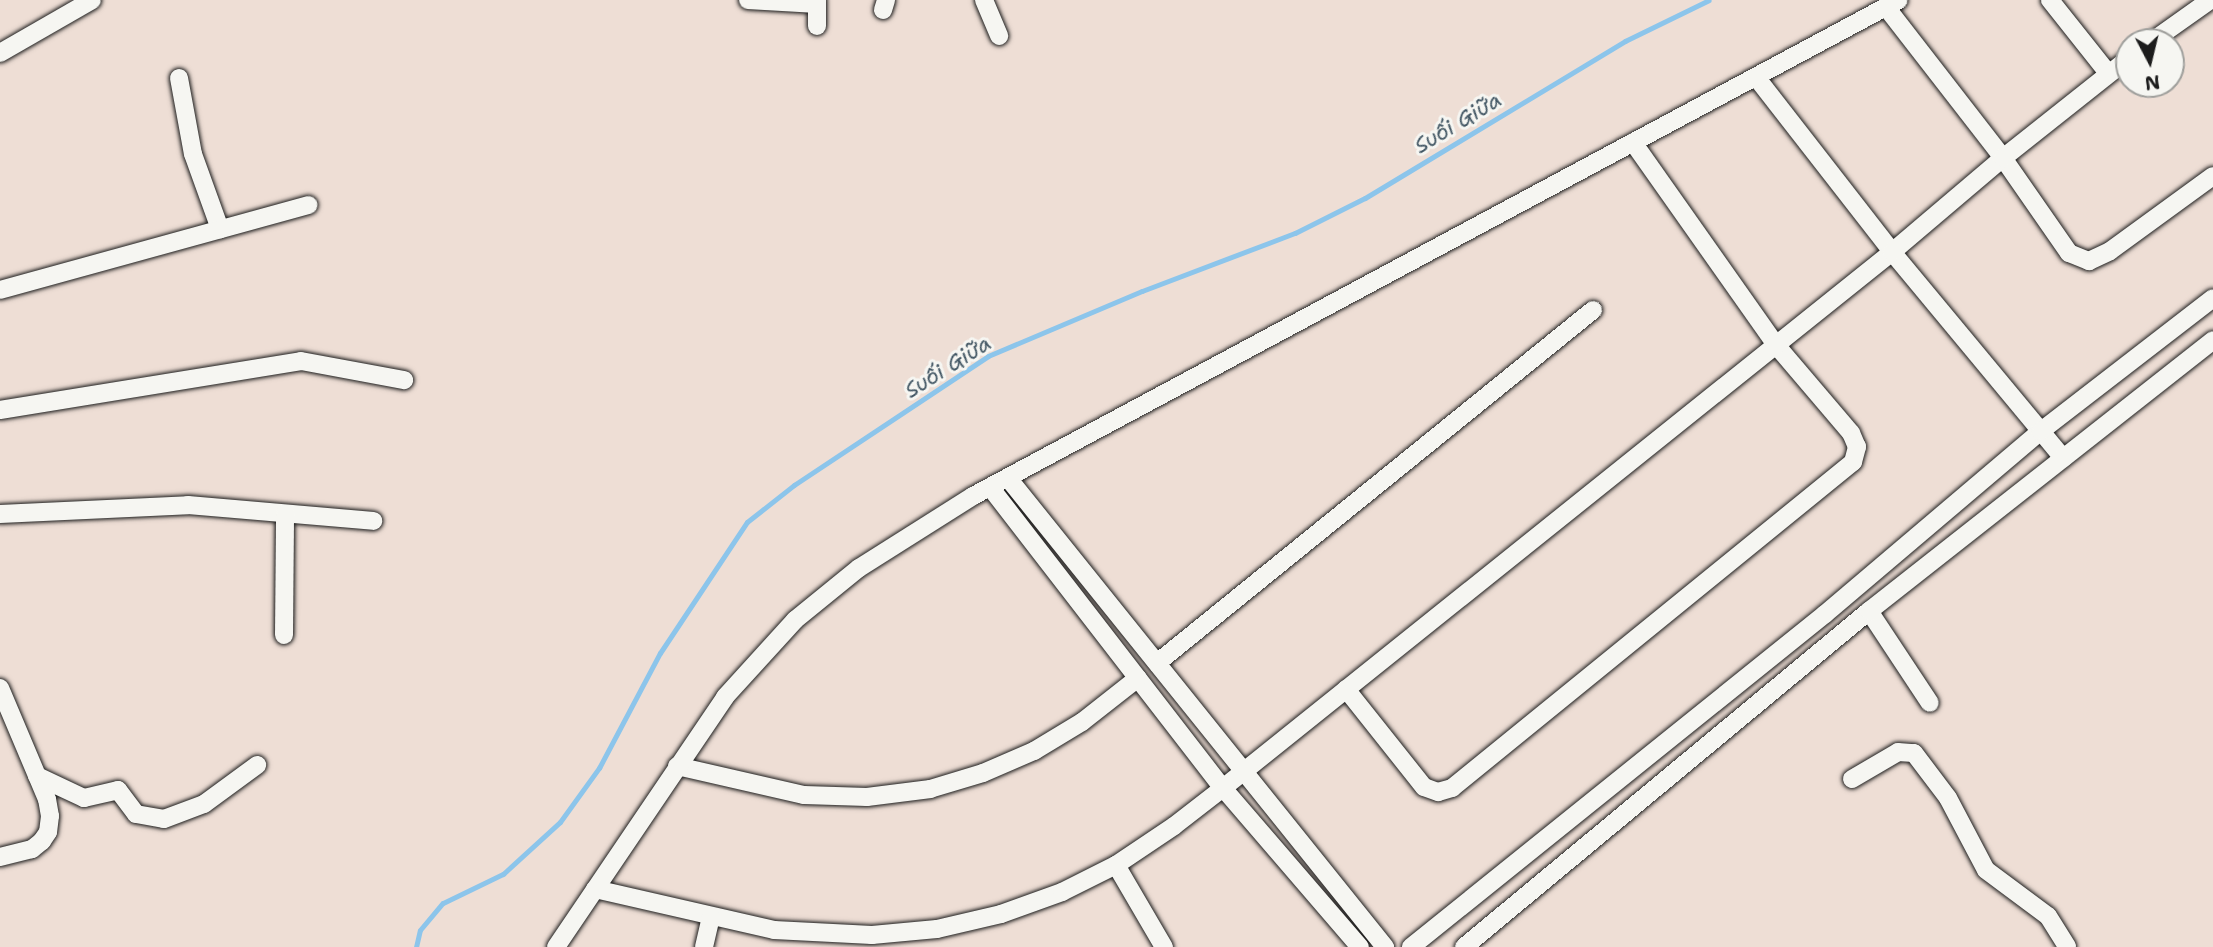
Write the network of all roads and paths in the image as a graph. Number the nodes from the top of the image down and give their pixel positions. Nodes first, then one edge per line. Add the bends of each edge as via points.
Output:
1 (92, 0) edge
2 (748, 0) edge
3 (984, 0) edge
4 (2050, 0) edge
5 (2210, 0) edge
6 (817, 2) edge
7 (1893, 3) edge
8 (817, 26) dead end
9 (2171, 28) edge
10 (999, 36) dead end
11 (0, 53) edge
12 (2115, 68) edge
13 (2108, 73) junction
14 (1756, 77) junction
15 (179, 78) dead end
16 (1633, 142) junction
17 (2003, 158) junction
18 (2213, 176) edge
19 (307, 205) dead end
20 (220, 229) junction
21 (1892, 252) junction
22 (0, 290) edge
23 (2213, 298) edge
24 (1593, 310) dead end
25 (2213, 340) edge
26 (1776, 345) junction
27 (404, 380) dead end
28 (0, 410) edge
29 (2041, 431) junction
30 (2063, 458) junction
31 (1008, 478) junction
32 (990, 487) junction
33 (285, 513) junction
34 (0, 514) edge
35 (373, 521) dead end
36 (1869, 611) junction
37 (284, 635) dead end
38 (1157, 663) junction
39 (1138, 678) junction
40 (0, 688) edge
41 (1346, 689) junction
42 (1930, 703) dead end
43 (257, 765) dead end
44 (677, 766) junction
45 (1245, 770) junction
46 (37, 776) junction
47 (1852, 779) dead end
48 (1223, 788) junction
49 (0, 856) edge
50 (1116, 865) junction
51 (595, 889) junction
52 (710, 917) junction
53 (556, 947) edge
54 (704, 947) edge
55 (1164, 947) edge
56 (1360, 947) edge
57 (1385, 947) edge
58 (1411, 947) edge
59 (1464, 947) edge
60 (2067, 947) edge

1 - 11 street
2 - 6 street
3 - 10 street
4 - 13 street
5 - 9 street
6 - 8 street
7 - 14 street
7 - 17 street
12 - 13 street
13 - 17 street
14 - 16 street
14 - 21 street
15 - 20 street via 193,154
16 - 26 street
16 - 31 street
17 - 18 street via 2068,253 2089,261 2110,251
17 - 21 street
19 - 20 street
20 - 22 street
21 - 26 street
21 - 29 street
23 - 29 street
24 - 38 street
25 - 30 street
26 - 41 street
26 - 41 street via 1851,433 1857,447 1853,462 1452,788 1438,792 1424,787
27 - 28 street via 301,361
29 - 30 street
29 - 58 street via 1825,614
30 - 36 street
31 - 32 street
31 - 38 street
32 - 39 street
32 - 44 street via 898,541 795,620 747,670
33 - 34 street via 188,505
33 - 35 street
33 - 37 street
36 - 42 street
36 - 59 street
38 - 45 street
39 - 44 street via 1082,722 1034,751 983,774 930,789 867,796 804,795
39 - 48 street
40 - 46 street
41 - 45 street
43 - 46 street via 204,804 164,819 136,814 118,790 84,799
44 - 51 street
45 - 48 street
45 - 57 street
46 - 49 street via 47,799 48,832 32,849
47 - 60 street via 1898,752 1914,753 1948,798 1986,870 2048,916
48 - 50 street
48 - 56 street
50 - 52 street via 1062,892 1001,914 905,933 807,934
50 - 55 street
51 - 52 street
51 - 53 street
52 - 54 street

